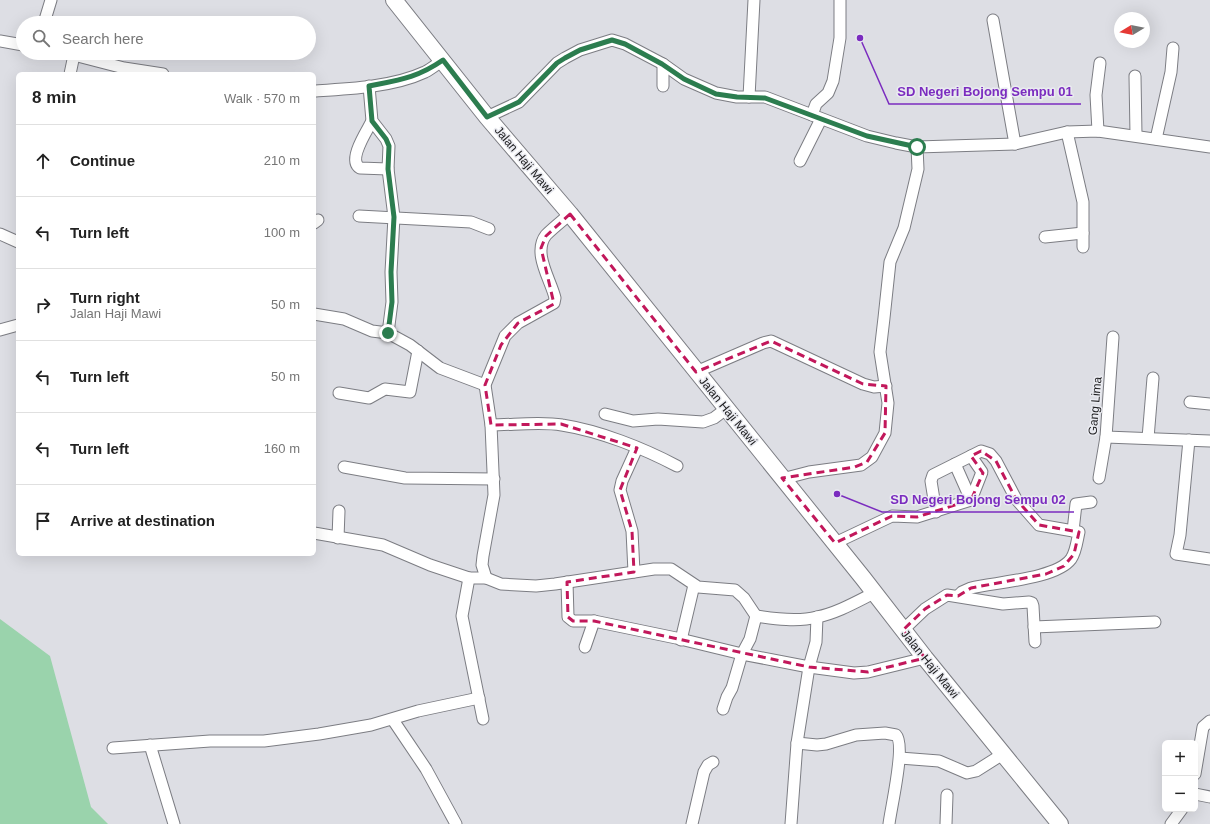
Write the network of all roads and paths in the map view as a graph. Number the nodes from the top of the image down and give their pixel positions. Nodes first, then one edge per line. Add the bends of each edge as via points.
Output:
1 (51, 0) edge
2 (394, 0) edge
3 (754, 0) edge
4 (840, 0) edge
5 (45, 16) edge
6 (993, 20) dead end
7 (0, 42) edge
8 (16, 44) edge
9 (1173, 48) dead end
10 (70, 60) edge
11 (93, 60) edge
12 (443, 60) junction
13 (1100, 63) dead end
14 (662, 64) junction
15 (70, 72) edge
16 (150, 72) edge
17 (1135, 76) dead end
18 (369, 86) junction
19 (663, 86) dead end
20 (316, 91) edge
21 (749, 97) junction
22 (487, 117) junction
23 (816, 117) junction
24 (372, 121) junction
25 (1098, 131) junction
26 (1067, 132) junction
27 (1136, 135) junction
28 (1156, 139) junction
29 (1015, 144) junction
30 (917, 147) junction
31 (1210, 147) edge
32 (800, 161) dead end
33 (388, 169) junction
34 (570, 214) junction
35 (359, 216) dead end
36 (394, 217) junction
37 (489, 229) dead end
38 (1083, 233) junction
39 (0, 234) edge
40 (1045, 237) dead end
41 (16, 241) edge
42 (1083, 246) dead end
43 (316, 314) edge
44 (16, 326) edge
45 (0, 330) edge
46 (388, 333) junction
47 (1114, 337) dead end
48 (418, 351) junction
49 (696, 372) junction
50 (1153, 378) dead end
51 (485, 385) junction
52 (886, 386) junction
53 (339, 393) dead end
54 (1190, 402) dead end
55 (1210, 404) edge
56 (726, 409) junction
57 (605, 414) dead end
58 (491, 426) junction
59 (1106, 437) junction
60 (1148, 438) junction
61 (1189, 440) junction
62 (1210, 441) edge
63 (637, 448) junction
64 (971, 456) junction
65 (955, 464) junction
66 (677, 466) dead end
67 (344, 467) dead end
68 (494, 478) junction
69 (1099, 478) dead end
70 (782, 479) junction
71 (972, 500) junction
72 (1091, 502) dead end
73 (339, 512) dead end
74 (936, 512) junction
75 (1073, 531) junction
76 (316, 533) edge
77 (338, 538) junction
78 (835, 543) junction
79 (1210, 559) edge
80 (634, 572) junction
81 (469, 578) junction
82 (486, 578) junction
83 (567, 582) junction
84 (694, 585) junction
85 (874, 594) junction
86 (958, 596) junction
87 (756, 616) junction
88 (817, 618) junction
89 (594, 622) junction
90 (1155, 622) dead end
91 (1034, 627) junction
92 (903, 630) junction
93 (681, 640) junction
94 (1035, 642) dead end
95 (586, 647) dead end
96 (742, 654) junction
97 (924, 658) junction
98 (809, 667) junction
99 (479, 698) junction
100 (724, 709) dead end
101 (483, 719) dead end
102 (393, 720) junction
103 (1210, 721) edge
104 (797, 743) junction
105 (150, 745) junction
106 (113, 748) dead end
107 (1003, 754) junction
108 (1198, 756) edge
109 (900, 758) junction
110 (713, 762) dead end
111 (948, 795) dead end
112 (1198, 795) edge
113 (1210, 797) edge
114 (1180, 812) edge
115 (174, 824) edge
116 (456, 824) edge
117 (692, 824) edge
118 (791, 824) edge
119 (889, 824) edge
120 (946, 824) edge
121 (1060, 824) edge
122 (1171, 824) edge

1 - 5 street
2 - 12 street, Jalan Haji Mawi
3 - 21 street
4 - 23 street via 840,38 833,81 828,93 816,104
6 - 29 street
7 - 8 street
9 - 28 street via 1171,72
10 - 15 street
11 - 16 street
12 - 18 street via 425,72
12 - 22 street, Jalan Haji Mawi
13 - 25 street via 1096,95
14 - 19 street
14 - 21 street via 684,79 716,94
14 - 22 street via 625,44 607,41 580,50 557,63 519,102
17 - 27 street
18 - 20 street via 348,90
18 - 24 street
21 - 23 street via 765,98
22 - 34 street, Jalan Haji Mawi
23 - 30 street via 867,136
23 - 32 street
24 - 33 street via 388,142
24 - 33 street via 360,144 356,163 360,168
25 - 26 street
25 - 27 street
26 - 29 street
26 - 38 street via 1083,202
27 - 28 street
28 - 31 street
29 - 30 street
30 - 52 street via 918,170 909,211 890,262 880,352
33 - 36 street
34 - 49 street, Jalan Haji Mawi
34 - 51 street via 546,236 541,248 555,298 554,304 518,323 505,336
35 - 36 street
36 - 37 street via 471,222
36 - 46 street via 392,302
38 - 40 street
38 - 42 street
39 - 41 street
43 - 46 street via 344,319 372,331
44 - 45 street
46 - 48 street
47 - 59 street, Gang Lima
48 - 51 street via 440,368
48 - 53 street via 410,392 385,389 369,398
49 - 52 street via 771,341 863,384 874,387
49 - 56 street, Jalan Haji Mawi
50 - 60 street
51 - 58 street
52 - 70 street via 888,403 884,433 875,452 866,462 855,467 809,472
54 - 55 street
56 - 57 street via 703,422 658,419 633,421
56 - 70 street, Jalan Haji Mawi
58 - 63 street via 561,424
58 - 68 street
59 - 60 street
59 - 69 street, Gang Lima
60 - 61 street
61 - 62 street
61 - 79 street via 1176,554
63 - 66 street
63 - 80 street via 620,490 632,531
64 - 65 street
64 - 71 street via 982,472
64 - 75 street via 981,451 992,457 1016,499 1039,525
65 - 71 street
65 - 74 street via 935,472 932,478
67 - 68 street via 405,478
68 - 82 street via 494,504 482,565
70 - 78 street, Jalan Haji Mawi
71 - 74 street
72 - 75 street via 1076,504
73 - 77 street
74 - 78 street via 917,517 892,516
75 - 86 street via 1079,532 1074,554 1064,566 1046,574 971,588
76 - 77 street
77 - 81 street via 388,547
78 - 85 street, Jalan Haji Mawi
80 - 83 street
80 - 84 street via 654,568 671,569
81 - 82 street
81 - 99 street via 462,616
82 - 83 street via 501,584 536,586
83 - 89 street via 569,618 573,621
84 - 87 street via 735,590
84 - 93 street
85 - 88 street
85 - 92 street, Jalan Haji Mawi
86 - 91 street via 1003,604 1032,603
86 - 92 street via 947,595 925,609
87 - 88 street via 779,619
87 - 96 street via 750,639
88 - 98 street via 816,642
89 - 93 street
89 - 95 street
90 - 91 street
91 - 94 street
92 - 97 street, Jalan Haji Mawi
93 - 96 street
96 - 98 street
96 - 100 street
97 - 98 street via 861,673
97 - 107 street, Jalan Haji Mawi
98 - 104 street
99 - 101 street
99 - 102 street via 418,711
102 - 105 street via 264,741
102 - 116 street via 426,769
103 - 108 street via 1203,727
104 - 109 street via 822,745 856,735 894,734 900,739
104 - 118 street
105 - 106 street
105 - 115 street
107 - 109 street via 976,771 967,773 938,761
107 - 121 street, Jalan Haji Mawi
109 - 119 street
110 - 117 street via 704,772
111 - 120 street
112 - 113 street
114 - 122 street

